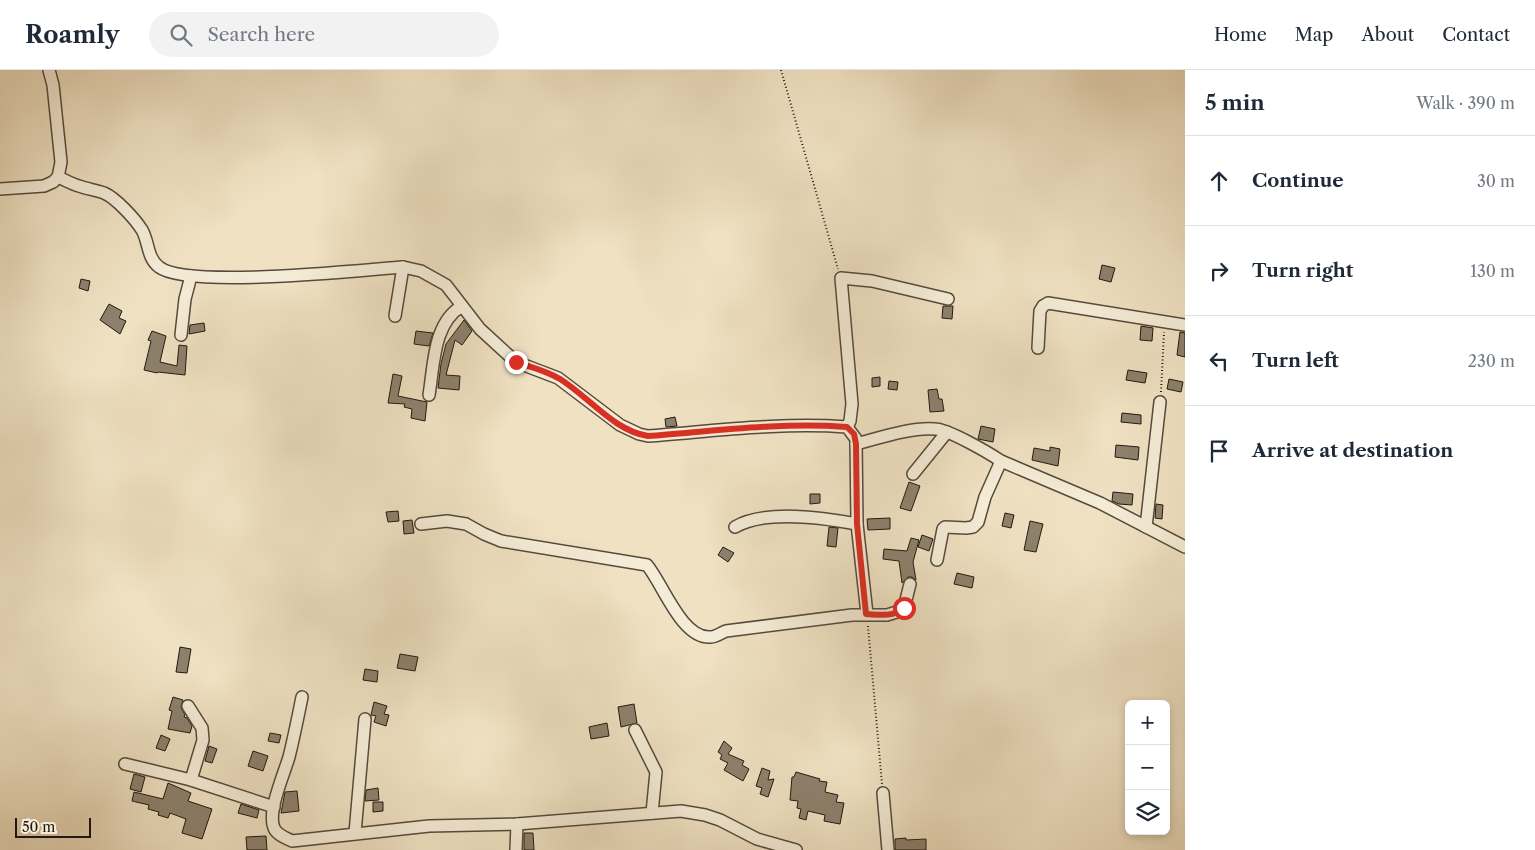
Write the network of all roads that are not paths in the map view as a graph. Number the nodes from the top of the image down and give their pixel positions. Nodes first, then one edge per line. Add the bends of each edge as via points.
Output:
1 (49, 70) edge
2 (58, 177) junction
3 (0, 189) edge
4 (403, 268) junction
5 (191, 276) junction
6 (948, 299) dead end
7 (462, 306) junction
8 (395, 316) dead end
9 (1185, 325) edge
10 (181, 335) dead end
11 (1038, 348) dead end
12 (429, 395) dead end
13 (1160, 402) road end
14 (847, 427) junction
15 (946, 432) junction
16 (856, 444) junction
17 (1001, 461) junction
18 (913, 474) dead end
19 (421, 524) dead end
20 (857, 524) junction
21 (735, 527) dead end
22 (1146, 527) junction
23 (1185, 547) edge
24 (937, 560) dead end
25 (910, 584) dead end
26 (866, 614) junction
27 (302, 697) dead end
28 (188, 706) dead end
29 (365, 719) dead end
30 (635, 730) dead end
31 (125, 764) dead end
32 (191, 780) junction
33 (883, 793) road end
34 (274, 807) junction
35 (652, 813) junction
36 (517, 824) junction
37 (355, 833) junction
38 (302, 845) edge
39 (769, 847) edge
40 (516, 850) edge
41 (796, 850) edge
42 (888, 850) edge

1 - 2 street via 60,162
2 - 3 street via 44,186
2 - 5 street via 77,186 106,193 142,230 152,259 159,267 171,273
4 - 5 street via 253,278
4 - 7 street via 421,271 446,285
4 - 8 street
5 - 10 street
6 - 14 street via 872,281 841,278 852,404
7 - 12 street via 447,319 439,336
7 - 14 street via 480,329 516,362 558,378 620,425 640,434 812,424
9 - 11 street via 1048,303 1040,311
13 - 22 street
14 - 16 street via 854,434
15 - 16 street via 914,430
15 - 17 street
15 - 18 street
16 - 20 street
17 - 22 street via 1100,503
17 - 24 street via 978,522 973,527 942,529
19 - 26 street via 447,521 466,524 501,541 647,565 690,630 704,636
20 - 21 street via 825,518 764,518
20 - 26 street
22 - 23 street
25 - 26 street via 906,603 900,611 887,615
27 - 34 street
28 - 32 street via 202,728 203,740
29 - 37 street
30 - 35 street via 656,772
31 - 32 street
32 - 34 street
33 - 42 street
34 - 38 street via 274,828
35 - 36 street
35 - 39 street via 681,811 705,815
36 - 37 street via 429,826
36 - 40 street
37 - 38 street
39 - 41 street

